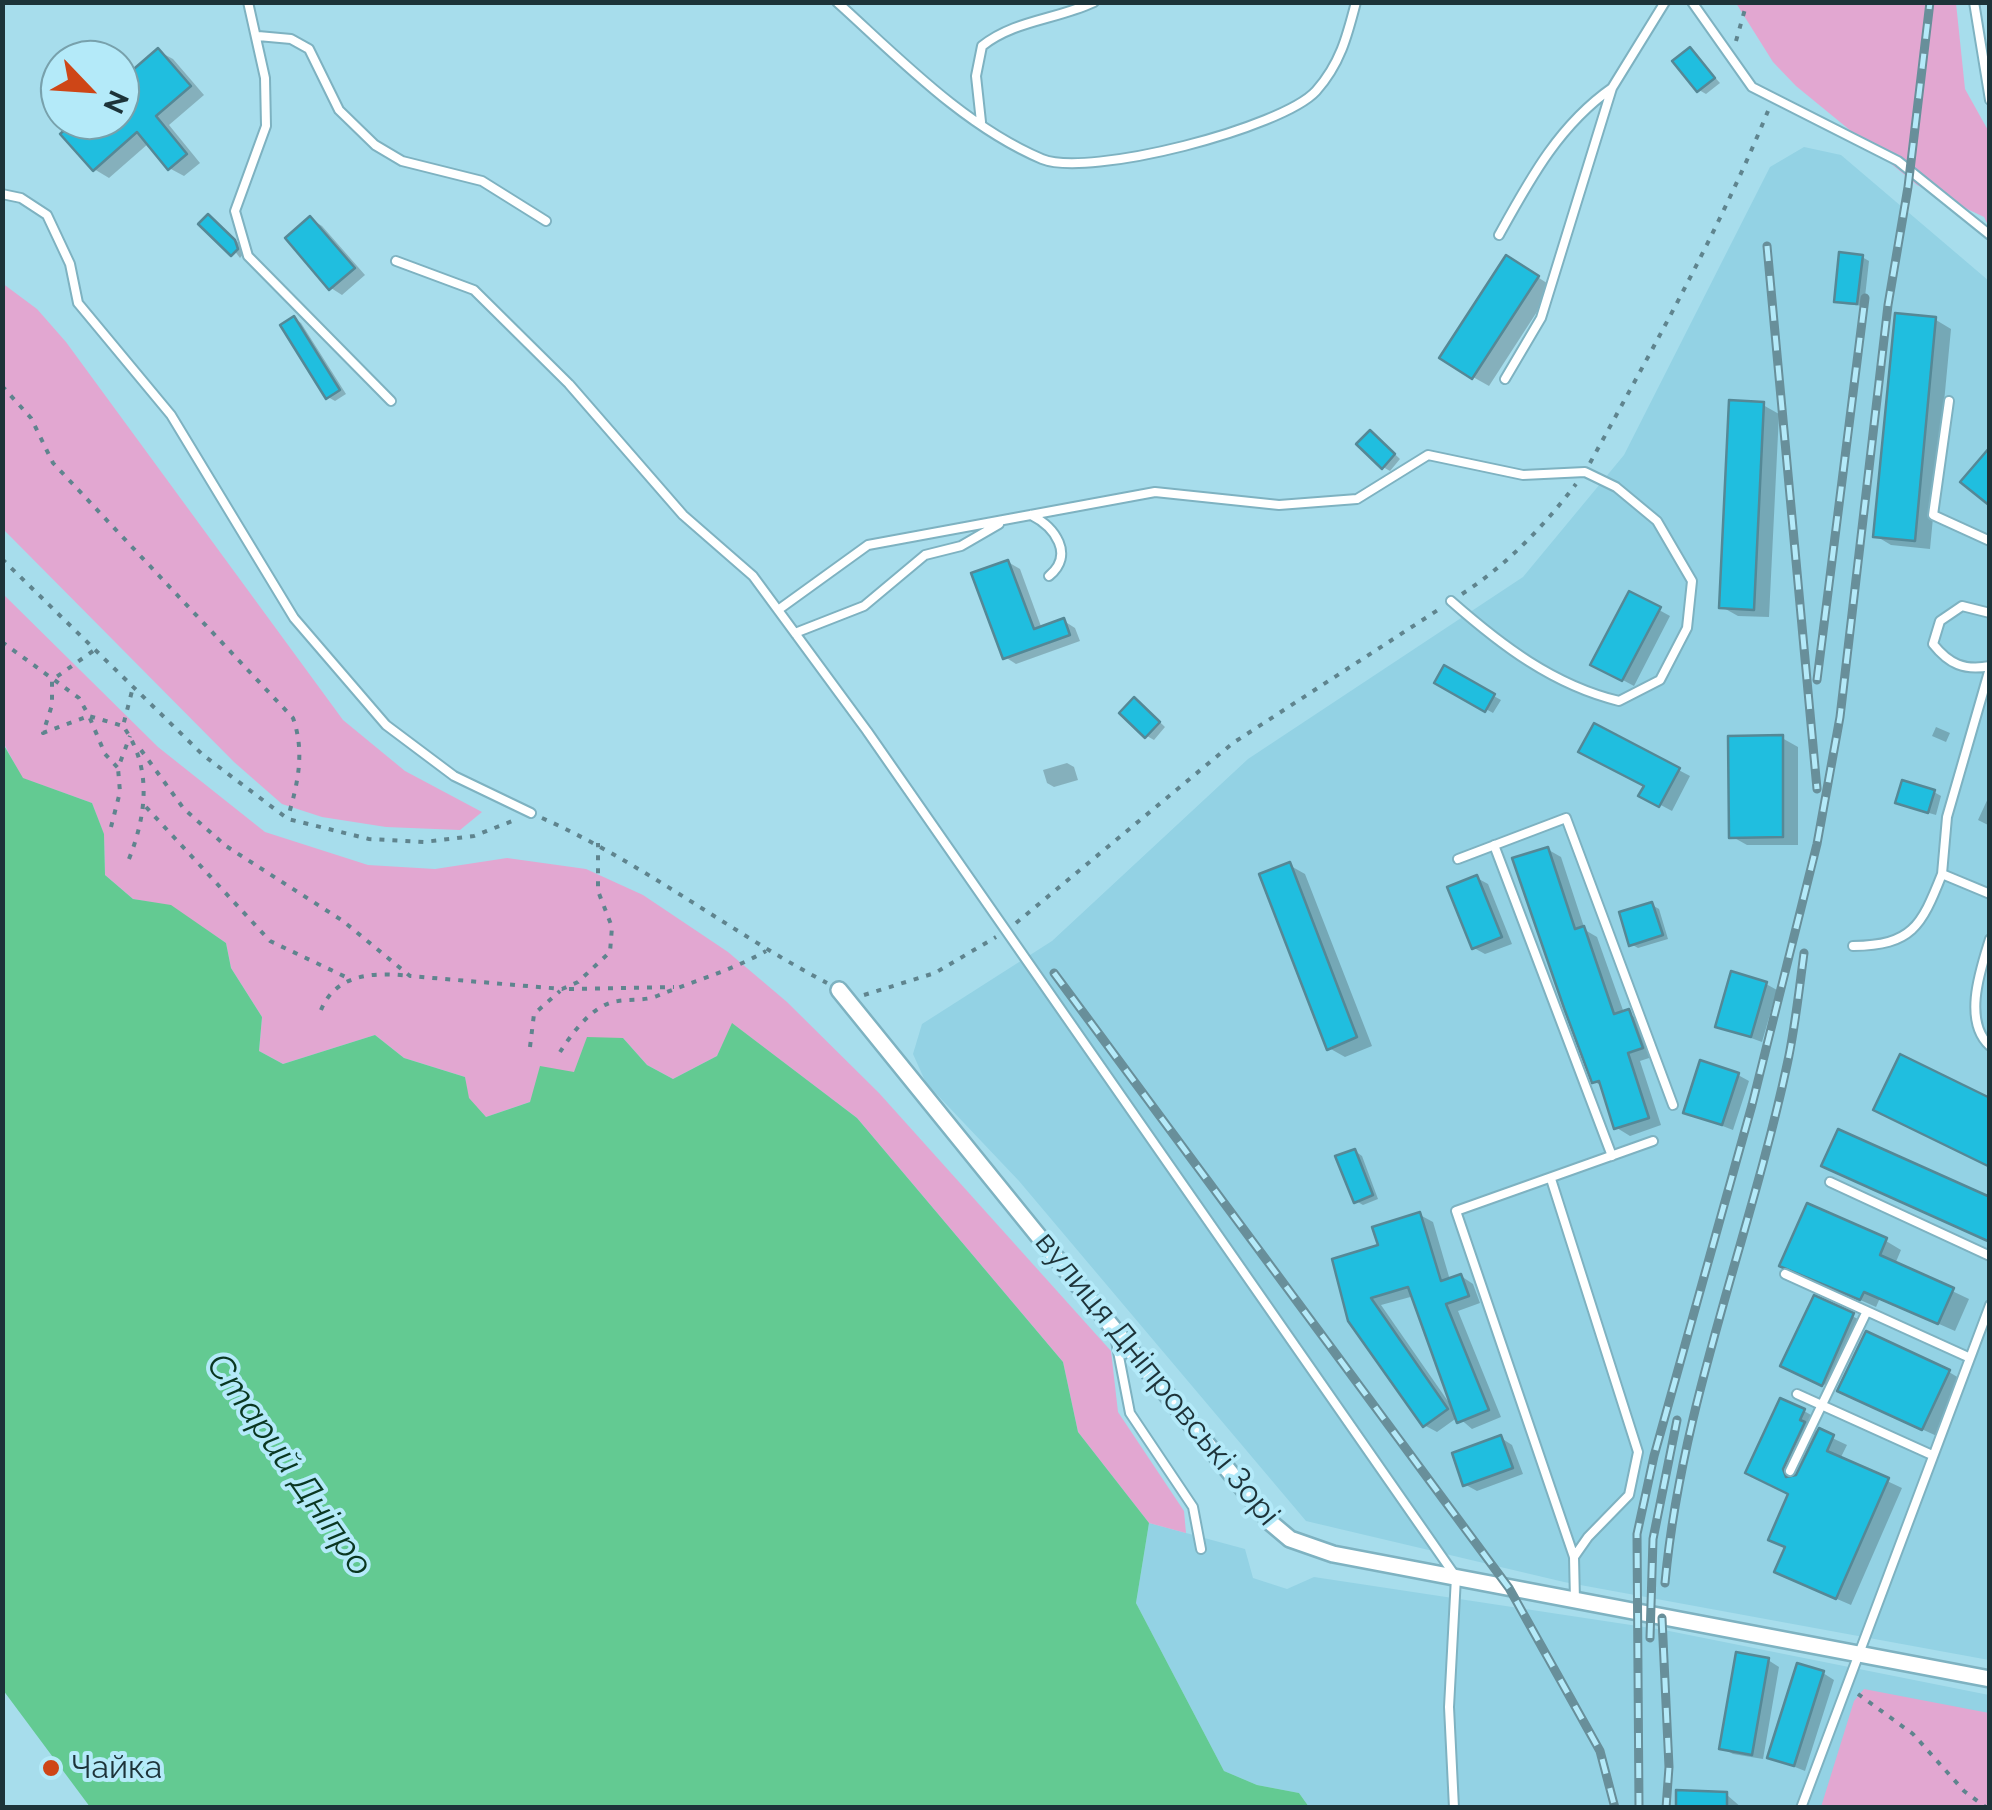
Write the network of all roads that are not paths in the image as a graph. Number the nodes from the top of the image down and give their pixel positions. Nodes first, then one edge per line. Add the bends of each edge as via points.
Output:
1 (248, 2) edge
2 (837, 2) edge
3 (1094, 2) edge
4 (1356, 2) edge
5 (1665, 2) edge
6 (1692, 2) edge
7 (1974, 2) edge
8 (258, 36) junction
9 (1612, 88) junction
10 (1990, 100) edge
11 (981, 122) junction
12 (2, 194) edge
13 (546, 222) dead end
14 (1499, 235) dead end
15 (1990, 236) edge
16 (396, 261) dead end
17 (1504, 379) dead end
18 (391, 401) dead end
19 (1949, 401) dead end
20 (1032, 515) junction
21 (1007, 519) junction
22 (1990, 540) edge
23 (1049, 576) dead end
24 (1452, 601) road end
25 (778, 610) junction
26 (1990, 612) edge
27 (795, 633) junction
28 (1990, 667) edge
29 (532, 813) road end
30 (1494, 845) junction
31 (1458, 858) dead end
32 (1942, 874) junction
33 (1990, 894) edge
34 (1990, 939) edge
35 (1853, 946) dead end
36 (839, 990) road end
37 (1990, 1046) edge
38 (1673, 1105) dead end
39 (1652, 1141) dead end
40 (1612, 1156) junction
41 (1550, 1179) junction
42 (1830, 1182) dead end
43 (1990, 1256) edge
44 (1785, 1274) dead end
45 (1990, 1305) edge
46 (1867, 1311) junction
47 (1114, 1327) junction
48 (1968, 1357) junction
49 (1797, 1394) dead end
50 (1822, 1405) junction
51 (1932, 1455) junction
52 (1790, 1471) dead end
53 (1201, 1549) dead end
54 (1574, 1557) junction
55 (1456, 1578) junction
56 (1575, 1601) junction
57 (1859, 1653) junction
58 (1990, 1680) edge
59 (1454, 1808) edge
60 (1801, 1808) edge

1 - 8 lane
2 - 11 lane
3 - 11 lane via 1058,19 1005,28 982,46 976,76
4 - 11 lane via 1344,52 1313,94 1214,141 1082,166 1044,160
5 - 9 lane
6 - 15 lane via 1752,87 1898,161
7 - 10 lane
8 - 13 lane via 290,38 309,49 339,110 375,144 402,160 482,181
8 - 18 lane via 266,126 235,210 248,256
9 - 14 lane via 1579,110
9 - 17 lane via 1541,318
12 - 29 lane via 47,216 70,264 78,303 172,415 294,618 386,725 454,776
16 - 25 lane via 474,290 569,384 683,515 753,576
19 - 22 lane via 1932,515
20 - 21 lane
20 - 23 lane via 1059,540 1062,556
20 - 24 lane via 1155,492 1279,505 1357,500 1428,455 1523,475 1585,472 1657,520 1692,581 1686,628 1660,680 1618,701 1583,692 1502,645
21 - 25 lane via 868,545
21 - 27 lane via 960,546 925,555 864,606
25 - 27 lane
26 - 28 lane via 1962,606 1940,621 1933,644 1959,666
27 - 55 lane
28 - 32 lane via 1947,818
30 - 31 lane
30 - 38 lane via 1566,818
30 - 40 lane
32 - 33 lane
32 - 35 lane via 1926,915 1904,939
34 - 37 lane via 1976,998 1982,1039
36 - 47 street, вулиця Дніпровські Зорі
39 - 40 lane
40 - 41 lane
41 - 54 lane via 1638,1452 1629,1495
41 - 54 lane via 1456,1210
42 - 43 lane
44 - 46 lane
45 - 48 lane
46 - 48 lane
46 - 50 lane
47 - 53 lane via 1130,1413 1193,1508
47 - 55 street, вулиця Дніпровські Зорі via 1290,1539
48 - 51 lane
49 - 50 lane
50 - 51 lane
50 - 52 lane
51 - 57 lane
54 - 56 lane
55 - 56 street, вулиця Дніпровські Зорі
55 - 59 lane via 1449,1706
56 - 57 street, вулиця Дніпровські Зорі
57 - 58 street, вулиця Дніпровські Зорі
57 - 60 lane

